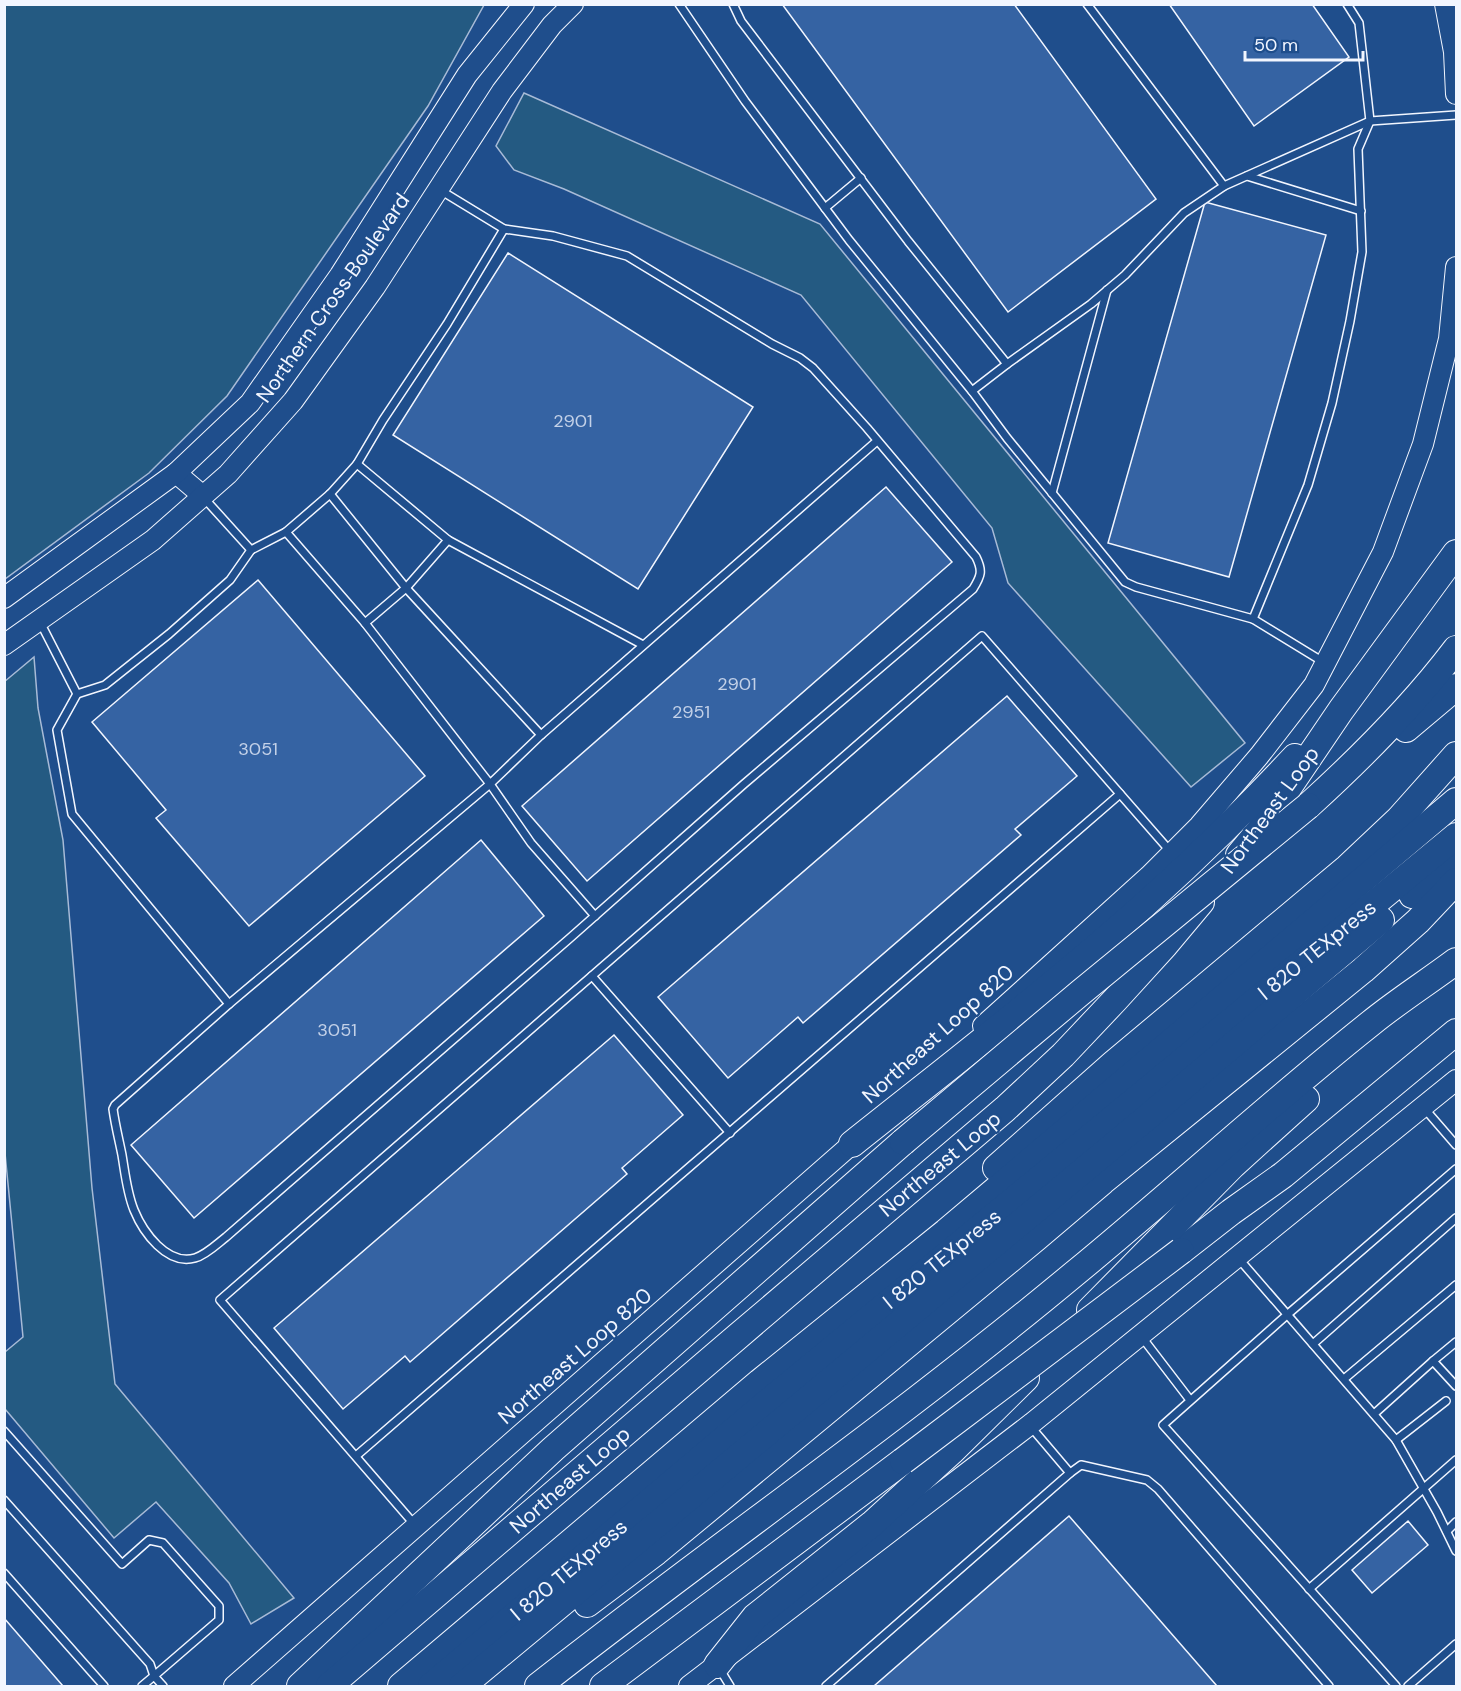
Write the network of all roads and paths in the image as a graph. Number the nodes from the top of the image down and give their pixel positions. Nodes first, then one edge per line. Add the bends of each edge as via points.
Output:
1 (524, 4) edge
2 (573, 4) edge
3 (679, 4) edge
4 (733, 4) edge
5 (1087, 4) edge
6 (1347, 4) edge
7 (1444, 4) edge
8 (1456, 94) edge
9 (1456, 115) edge
10 (1370, 121) junction
11 (1247, 176) junction
12 (861, 178) junction
13 (1224, 186) junction
14 (438, 188) junction
15 (825, 208) junction
16 (1361, 211) junction
17 (504, 230) junction
18 (1456, 267) edge
19 (1107, 290) junction
20 (1007, 364) junction
21 (972, 391) junction
22 (877, 441) junction
23 (357, 464) junction
24 (176, 473) junction
25 (1052, 493) junction
26 (330, 494) junction
27 (203, 496) junction
28 (286, 532) junction
29 (448, 540) junction
30 (251, 550) junction
31 (1456, 553) edge
32 (406, 588) junction
33 (4, 598) edge
34 (1253, 619) junction
35 (39, 621) junction
36 (365, 623) junction
37 (4, 645) edge
38 (643, 645) junction
39 (1456, 649) edge
40 (1326, 663) junction
41 (1456, 687) edge
42 (76, 694) junction
43 (1341, 710) junction
44 (540, 735) junction
45 (1456, 755) edge
46 (490, 784) junction
47 (1120, 794) junction
48 (1456, 801) edge
49 (1308, 806) junction
50 (1456, 836) edge
51 (1171, 853) junction
52 (1456, 860) edge
53 (1456, 881) edge
54 (1456, 907) edge
55 (595, 916) junction
56 (1456, 963) edge
57 (592, 976) junction
58 (229, 1004) junction
59 (1456, 1014) edge
60 (1456, 1032) edge
61 (1456, 1080) edge
62 (1423, 1107) junction
63 (729, 1132) junction
64 (852, 1144) junction
65 (1456, 1144) edge
66 (1456, 1169) edge
67 (1232, 1212) junction
68 (1456, 1218) edge
69 (1036, 1238) junction
70 (1237, 1257) junction
71 (1456, 1285) edge
72 (1288, 1314) junction
73 (1141, 1336) junction
74 (1456, 1342) edge
75 (1314, 1344) junction
76 (1433, 1361) junction
77 (1344, 1379) junction
78 (760, 1382) junction
79 (1456, 1386) edge
80 (1190, 1400) junction
81 (1446, 1401) dead end
82 (1374, 1414) junction
83 (1029, 1425) junction
84 (4, 1431) edge
85 (1396, 1440) junction
86 (356, 1456) junction
87 (1456, 1460) edge
88 (1070, 1473) junction
89 (1424, 1488) junction
90 (4, 1500) edge
91 (1456, 1522) edge
92 (417, 1527) junction
93 (1447, 1531) junction
94 (1456, 1551) edge
95 (4, 1574) edge
96 (1309, 1589) junction
97 (1456, 1644) edge
98 (717, 1665) junction
99 (154, 1676) junction
100 (104, 1686) edge
101 (142, 1686) edge
102 (163, 1686) edge
103 (234, 1686) edge
104 (300, 1686) edge
105 (329, 1686) edge
106 (401, 1686) edge
107 (431, 1686) edge
108 (462, 1686) edge
109 (480, 1686) edge
110 (538, 1686) edge
111 (603, 1686) edge
112 (689, 1686) edge
113 (730, 1686) edge
114 (826, 1686) edge
115 (1329, 1686) edge
116 (1396, 1686) edge
117 (1408, 1686) edge

1 - 24 main road, Northern Cross Boulevard via 467,75 340,275 250,403
2 - 14 main road, Northern Cross Boulevard via 502,91
3 - 15 lane
4 - 12 lane via 741,21
5 - 13 lane
6 - 10 lane via 1359,23
7 - 8 main road via 1454,52
9 - 10 lane
10 - 11 lane
10 - 16 lane via 1358,149
11 - 13 lane
11 - 16 lane
12 - 15 lane
12 - 20 lane
13 - 19 lane via 1184,213
14 - 17 lane
14 - 27 main road, Northern Cross Boulevard via 375,286 293,401 228,474
15 - 21 lane
16 - 34 lane via 1362,252 1332,403 1308,485
17 - 22 lane via 554,236 627,256 800,358
17 - 23 lane
18 - 40 main road, Northeast Loop 820 via 1449,339 1424,444 1383,552
19 - 20 lane
19 - 25 lane
20 - 21 lane
21 - 25 lane
22 - 38 lane
22 - 55 lane via 976,557 981,568 979,579 973,589
23 - 26 lane
23 - 29 lane
24 - 27 main road
24 - 33 main road, Northern Cross Boulevard
25 - 34 lane via 1125,582
26 - 28 lane
26 - 32 lane
27 - 30 lane
27 - 35 main road, Northern Cross Boulevard via 153,540
28 - 30 lane
28 - 36 lane
29 - 32 lane
29 - 38 lane
30 - 42 lane via 230,580 169,634 105,685
31 - 43 highway, Northeast Loop
32 - 36 lane
32 - 44 lane
34 - 40 lane
35 - 37 main road, Northern Cross Boulevard
35 - 42 lane
36 - 46 lane
38 - 44 lane
39 - 49 highway via 1392,725
40 - 51 main road, Northeast Loop 820 via 1314,685 1259,756
41 - 49 highway
42 - 58 lane via 57,730 72,814
43 - 64 highway via 1216,838 1103,941
43 - 105 highway, Northeast Loop via 1259,831 1165,945 1063,1055 1005,1109
44 - 46 lane
45 - 78 highway via 1399,819 1347,868 1113,1064
46 - 55 lane via 531,843
46 - 58 lane
47 - 51 lane
47 - 57 lane via 982,636
47 - 63 lane
48 - 78 highway via 946,1232
49 - 104 highway, bridge via 903,1142 553,1449
50 - 107 highway, I 820 TEXpress via 764,1405
51 - 64 main road, Northeast Loop 820
52 - 108 highway, I 820 TEXpress
53 - 69 highway via 1363,970
54 - 69 highway via 1149,1162 1074,1219
55 - 58 lane via 226,1237 195,1258 181,1258 170,1255 142,1226 125,1172 113,1109
56 - 98 highway via 1447,983 1308,1097 1233,1165 960,1443 872,1524 755,1617
56 - 110 highway via 1372,1022 1075,1274 954,1371
57 - 63 lane
57 - 86 lane via 220,1300
59 - 67 highway via 1282,1154
60 - 67 highway via 1283,1175
61 - 62 main road
62 - 65 lane
62 - 70 main road
63 - 86 lane
64 - 92 main road, Northeast Loop 820
66 - 72 lane
67 - 111 highway, bridge
68 - 75 lane
69 - 109 highway via 656,1552
70 - 72 lane
70 - 73 main road
71 - 77 lane
72 - 75 lane
72 - 80 lane
73 - 80 lane
73 - 83 main road
74 - 76 lane
75 - 77 lane
76 - 79 lane
76 - 82 lane
77 - 82 lane
78 - 106 highway
80 - 96 lane via 1163,1425
81 - 85 lane
82 - 85 lane
83 - 88 lane
83 - 98 main road
84 - 99 lane via 122,1564 149,1540 163,1543 219,1606 219,1620
85 - 89 lane
86 - 92 lane
87 - 89 lane
88 - 114 lane
88 - 115 lane via 1081,1465 1148,1480
89 - 93 lane
89 - 96 lane
90 - 99 lane via 150,1664
91 - 93 lane
92 - 103 main road, Northeast Loop 820
93 - 94 lane
95 - 100 lane
96 - 116 lane
97 - 117 lane
98 - 112 main road
98 - 113 lane
99 - 101 lane
99 - 102 lane

